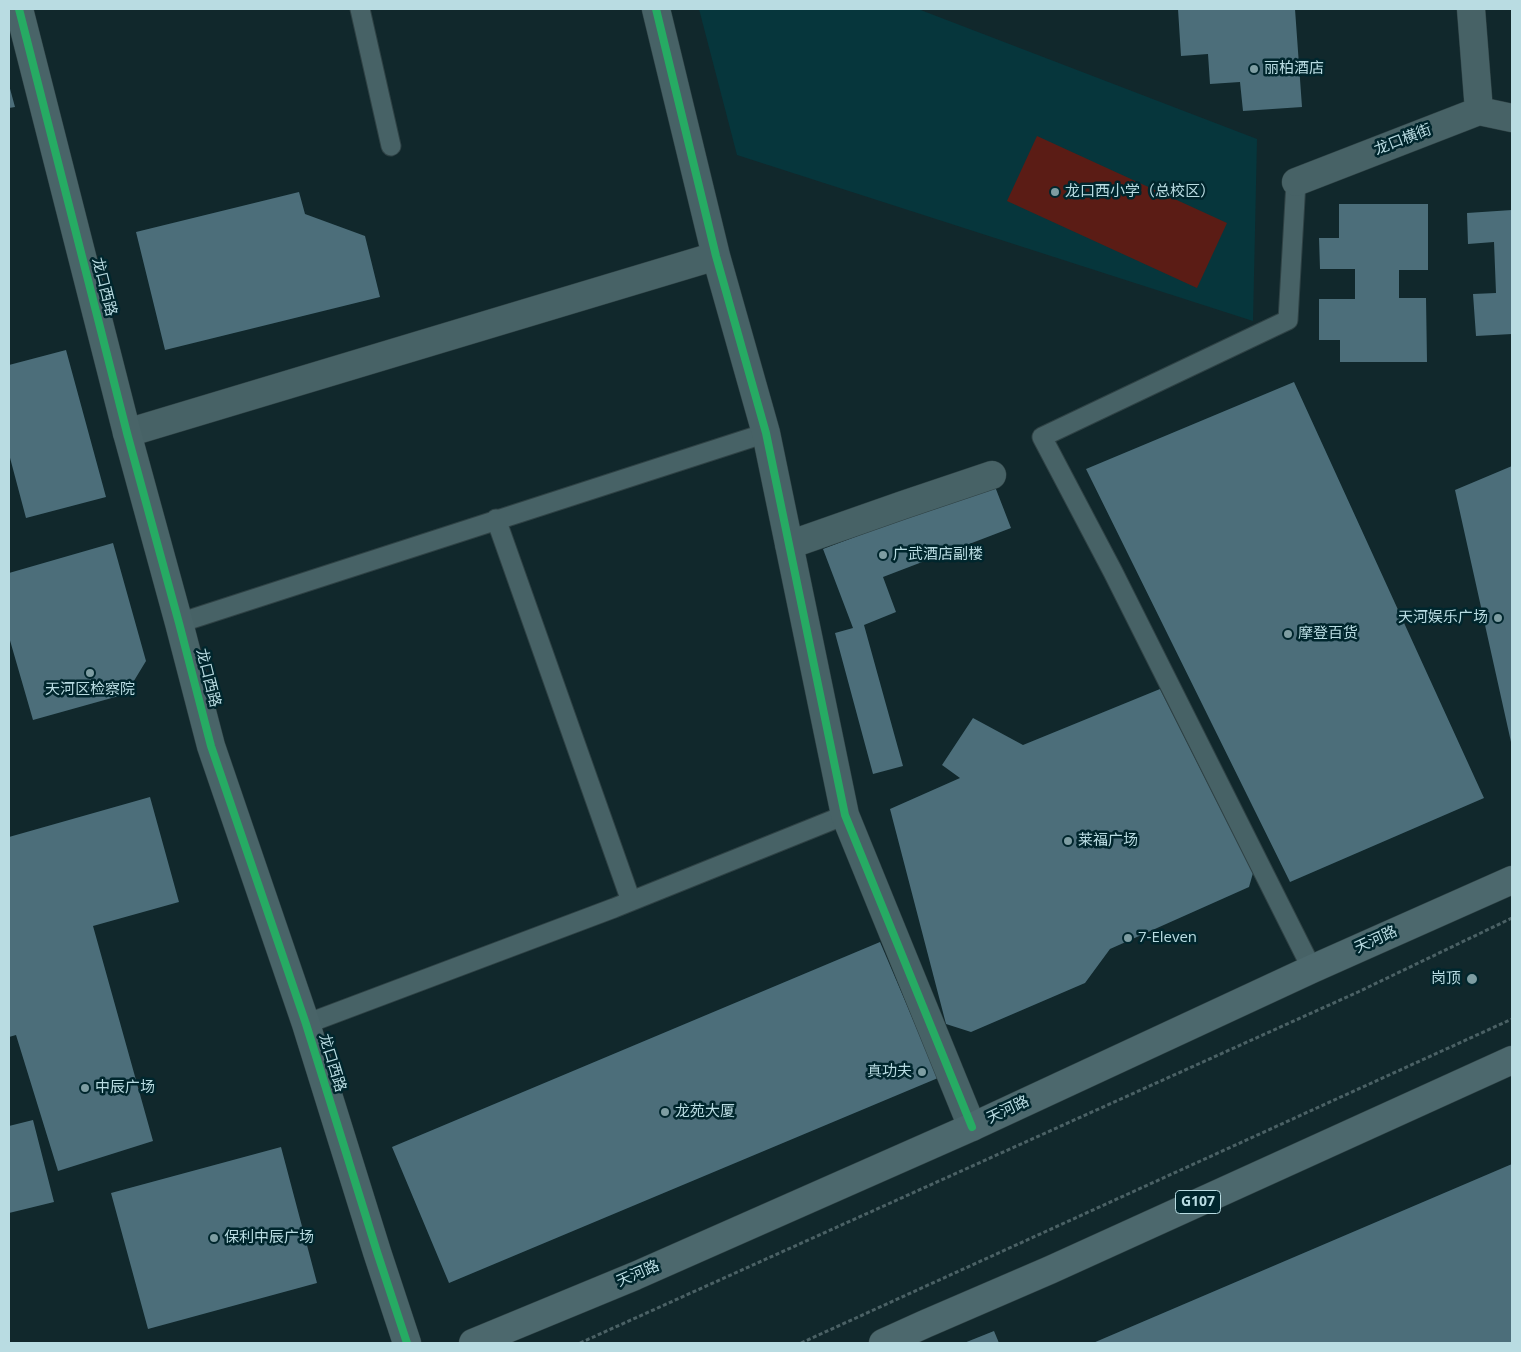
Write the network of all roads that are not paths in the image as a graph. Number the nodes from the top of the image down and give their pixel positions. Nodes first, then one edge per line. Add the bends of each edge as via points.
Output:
1 (19, 9) edge
2 (360, 9) edge
3 (656, 9) edge
4 (1471, 9) edge
5 (1479, 111) junction
6 (1512, 118) edge
7 (391, 146) dead end
8 (1296, 182) joint
9 (716, 256) junction
10 (128, 432) junction
11 (766, 432) junction
12 (992, 476) dead end
13 (496, 519) junction
14 (789, 545) junction
15 (180, 623) junction
16 (845, 815) junction
17 (1512, 880) edge
18 (631, 901) junction
19 (1312, 969) junction
20 (306, 1024) junction
21 (1512, 1060) edge
22 (972, 1126) junction
23 (407, 1343) edge
24 (473, 1343) edge
25 (883, 1343) edge

1 - 10 street, 龙口西路
2 - 7 lane
3 - 9 street
4 - 5 street
5 - 6 street
5 - 8 street, 龙口横街
8 - 19 lane via 1288,320 1042,437
9 - 10 street
9 - 11 street
10 - 15 street, 龙口西路
11 - 13 lane
11 - 14 street
12 - 14 street via 906,510
13 - 15 lane
13 - 18 lane
14 - 16 street
15 - 20 street, 龙口西路 via 211,746
16 - 18 lane
16 - 22 street
17 - 19 highway, 天河路
18 - 20 lane
19 - 22 highway, 天河路
20 - 23 street, 龙口西路
21 - 25 highway, G107
22 - 24 highway, 天河路 via 635,1276

